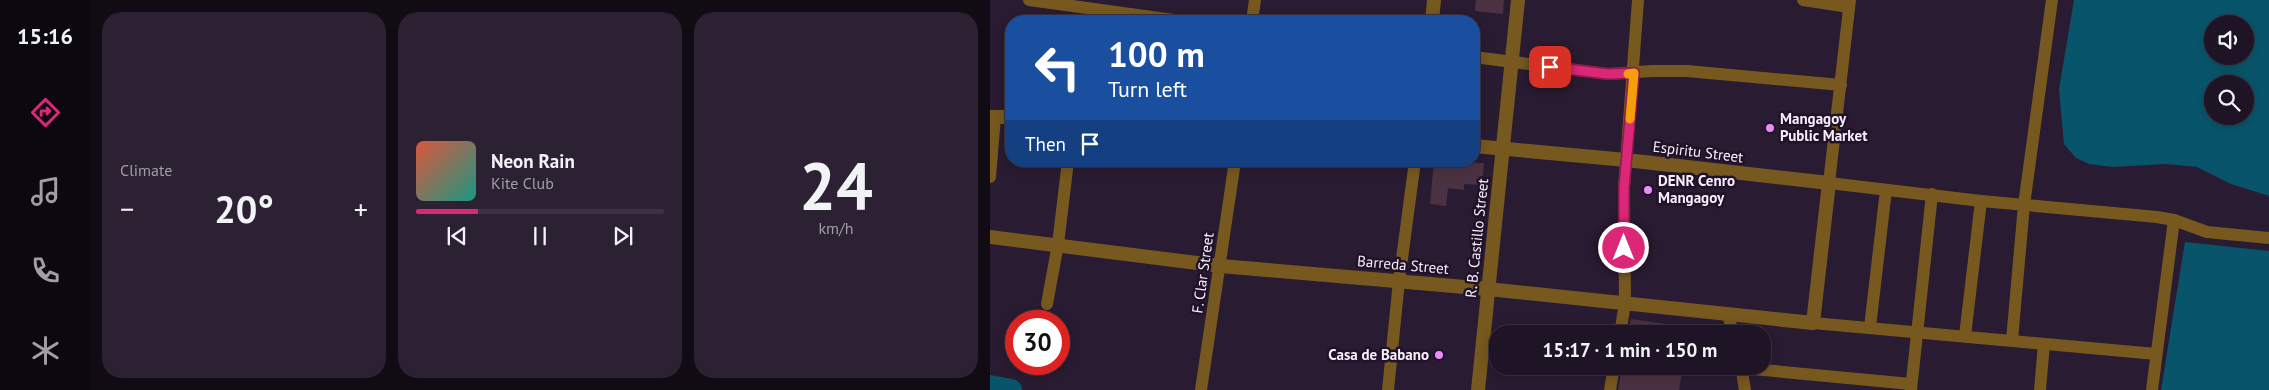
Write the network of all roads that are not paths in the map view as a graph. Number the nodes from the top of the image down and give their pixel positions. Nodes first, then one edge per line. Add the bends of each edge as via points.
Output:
1 (1029, 0) edge
2 (1255, 0) edge
3 (1434, 0) edge
4 (1518, 0) edge
5 (1638, 0) edge
6 (1803, 0) edge
7 (2052, 0) edge
8 (1850, 4) edge
9 (1138, 15) edge
10 (1253, 15) edge
11 (1433, 15) edge
12 (1480, 58) edge
13 (1512, 63) junction
14 (1634, 73) junction
15 (1841, 85) junction
16 (992, 117) edge
17 (1005, 117) edge
18 (1480, 147) edge
19 (1502, 149) junction
20 (1626, 160) junction
21 (1067, 167) edge
22 (1234, 167) edge
23 (1414, 167) edge
24 (990, 177) edge
25 (1829, 183) junction
26 (1886, 190) junction
27 (1932, 194) junction
28 (1981, 201) junction
29 (2024, 205) junction
30 (2174, 220) junction
31 (990, 237) edge
32 (2269, 238) edge
33 (1058, 244) junction
34 (1221, 266) junction
35 (1399, 280) junction
36 (1488, 288) junction
37 (1047, 304) dead end
38 (1625, 304) junction
39 (1728, 314) junction
40 (1813, 323) junction
41 (1622, 325) edge
42 (1731, 325) edge
43 (1870, 327) junction
44 (1918, 332) junction
45 (1966, 336) junction
46 (2012, 340) junction
47 (2044, 344) junction
48 (2156, 354) junction
49 (1771, 370) edge
50 (1612, 375) edge
51 (1743, 375) edge
52 (1911, 387) edge
53 (1201, 390) edge
54 (1388, 390) edge
55 (1478, 390) edge
56 (1610, 390) edge
57 (1745, 390) edge
58 (2040, 390) edge
59 (2152, 390) edge

1 - 9 street
2 - 10 street
3 - 11 street
4 - 13 street, R. B. Castillo Street
5 - 14 street
6 - 8 street
7 - 29 street
8 - 15 street
12 - 13 street
13 - 14 street via 1608,74
13 - 19 street, R. B. Castillo Street
14 - 15 street via 1686,71
14 - 20 street
15 - 25 street
16 - 17 street
16 - 24 street
18 - 19 street, Espiritu Street
19 - 20 street, Espiritu Street
19 - 36 street, R. B. Castillo Street
20 - 25 street, Espiritu Street
20 - 38 street
21 - 33 street
22 - 34 street, F. Clar Street
23 - 35 street
25 - 26 street
25 - 40 street
26 - 27 street
26 - 43 street
27 - 28 street
27 - 44 street
28 - 29 street
28 - 45 street
29 - 30 street
29 - 46 street
30 - 32 street via 2206,232
30 - 48 street
31 - 33 street, Barreda Street
33 - 34 street, Barreda Street
33 - 37 street
34 - 35 street, Barreda Street
34 - 53 street, F. Clar Street
35 - 36 street, Barreda Street
35 - 54 street
36 - 38 street, Barreda Street
36 - 55 street, R. B. Castillo Street
38 - 39 street, Barreda Street
38 - 41 street
39 - 40 street, Barreda Street
39 - 42 street
40 - 43 street
43 - 44 street
44 - 45 street
44 - 52 street
45 - 46 street
46 - 47 street
47 - 48 street
47 - 58 street
48 - 59 street
49 - 52 street
50 - 56 street
51 - 57 street

